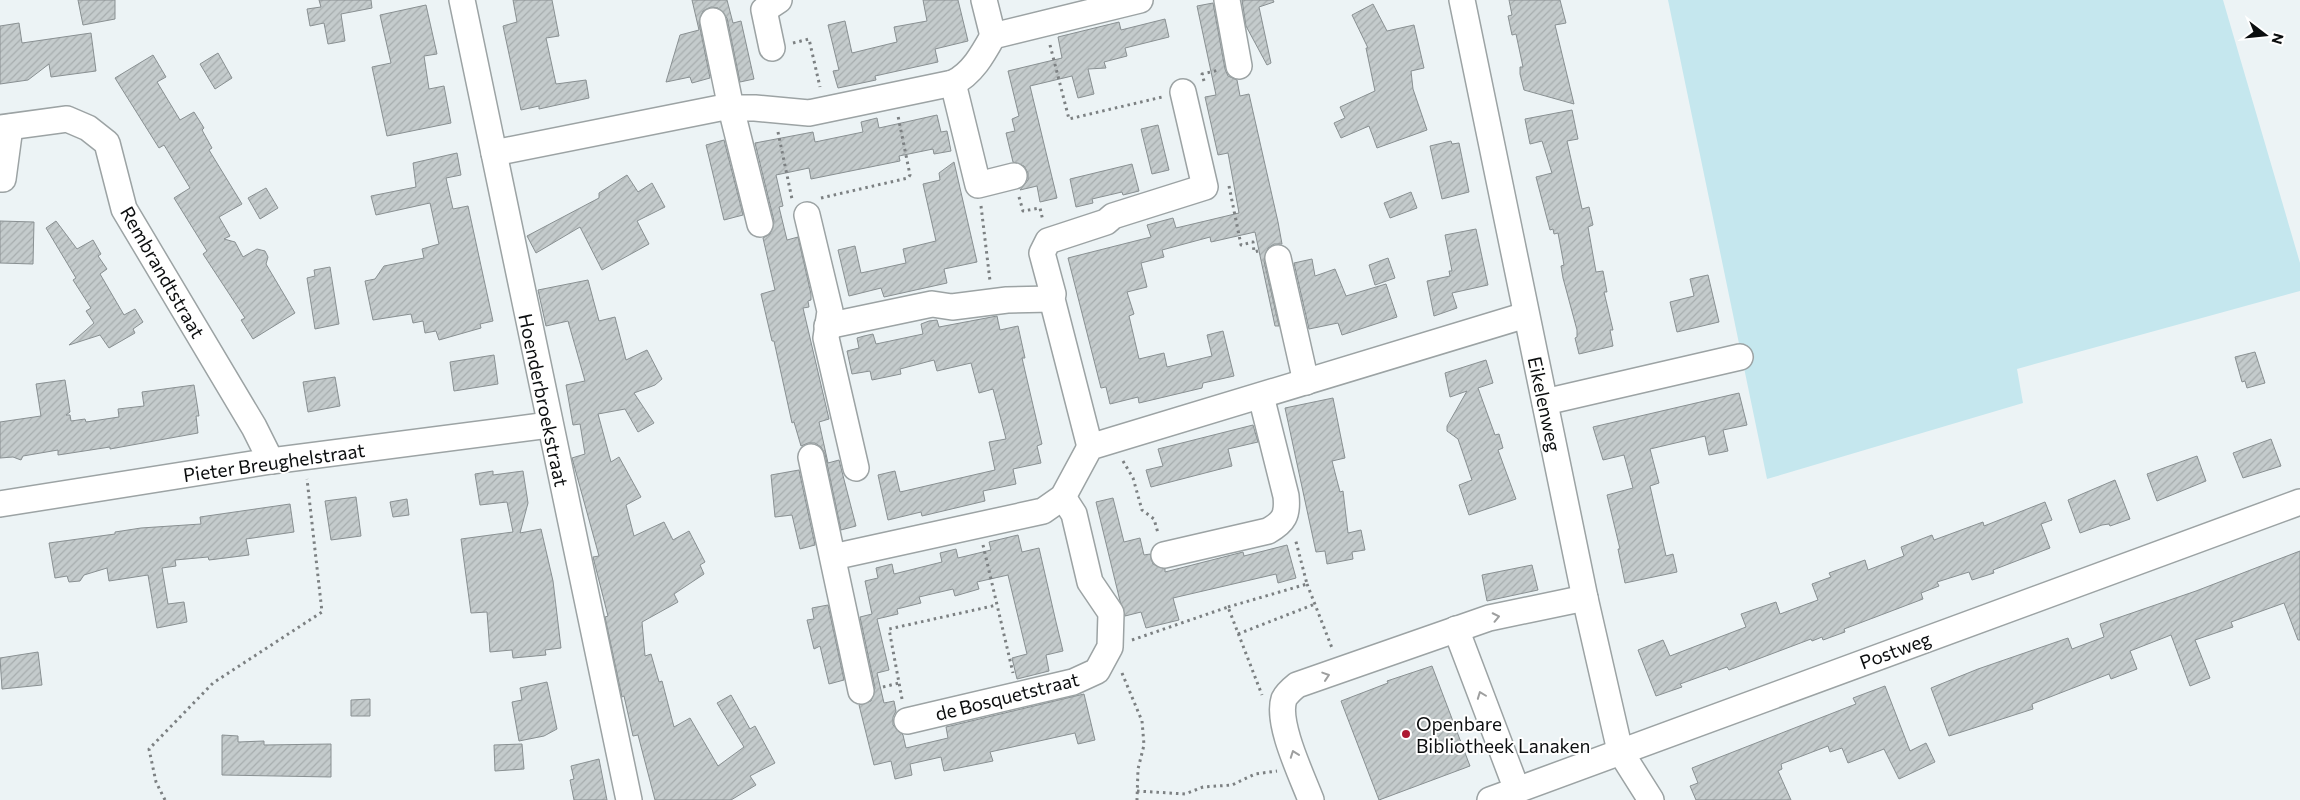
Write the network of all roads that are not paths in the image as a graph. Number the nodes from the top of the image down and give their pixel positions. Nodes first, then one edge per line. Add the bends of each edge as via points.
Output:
1 (462, 0) edge
2 (779, 0) edge
3 (984, 0) edge
4 (1140, 0) edge
5 (1227, 0) edge
6 (1462, 0) edge
7 (713, 21) dead end
8 (993, 36) junction
9 (772, 48) road end
10 (1239, 66) road end
11 (954, 83) junction
12 (1183, 92) road end
13 (731, 108) junction
14 (5, 127) edge
15 (494, 153) junction
16 (1014, 176) road end
17 (0, 179) edge
18 (801, 211) road end
19 (760, 224) dead end
20 (1278, 258) dead end
21 (1052, 298) junction
22 (1526, 316) junction
23 (827, 326) junction
24 (1740, 357) dead end
25 (1306, 382) junction
26 (1261, 396) junction
27 (1545, 402) junction
28 (549, 425) junction
29 (1100, 444) junction
30 (810, 457) dead end
31 (271, 461) junction
32 (856, 468) dead end
33 (1063, 497) junction
34 (2300, 502) edge
35 (0, 504) edge
36 (1164, 555) road end
37 (833, 557) junction
38 (1585, 598) junction
39 (1456, 629) junction
40 (861, 691) dead end
41 (907, 721) road end
42 (1620, 751) junction
43 (1307, 790) edge
44 (1517, 790) junction
45 (629, 800) edge
46 (1490, 800) edge
47 (1651, 800) edge

1 - 15 street, Hoenderbroekstraat
2 - 9 street via 764,10
3 - 8 street
4 - 8 street
5 - 10 street
6 - 22 street, Eikelenweg
7 - 13 street
8 - 11 street via 964,78
11 - 13 street via 809,114
11 - 16 street via 975,174
12 - 21 street via 1205,187 1048,241 1042,253
13 - 15 street
13 - 19 street
14 - 17 street, Rembrandtstraat
14 - 31 street, Rembrandtstraat via 67,119 88,128 107,143 124,209
15 - 28 street, Hoenderbroekstraat
18 - 23 street via 830,311
20 - 25 street
21 - 23 street via 952,307 932,304
21 - 29 street
22 - 25 street
22 - 27 street, Eikelenweg
23 - 32 street via 826,338
24 - 27 street
25 - 26 street
26 - 29 street
26 - 36 street via 1288,511 1282,523 1268,531
27 - 38 street, Eikelenweg
28 - 31 street, Pieter Breughelstraat
28 - 45 street, Hoenderbroekstraat
29 - 33 street
30 - 37 street
31 - 35 street, Pieter Breughelstraat
33 - 37 street via 1043,511
33 - 41 street, de Bosquetstraat via 1074,514 1090,582 1112,613 1108,650 1097,671 1073,682
34 - 42 street, Postweg
37 - 40 street
39 -> 38 street via 1488,618
38 - 42 street, Eikelenweg
43 -> 39 street via 1284,724 1284,699 1297,685
44 -> 39 street
42 - 44 street, Postweg
42 - 47 street, Eikelenweg
44 - 46 street, Postweg

